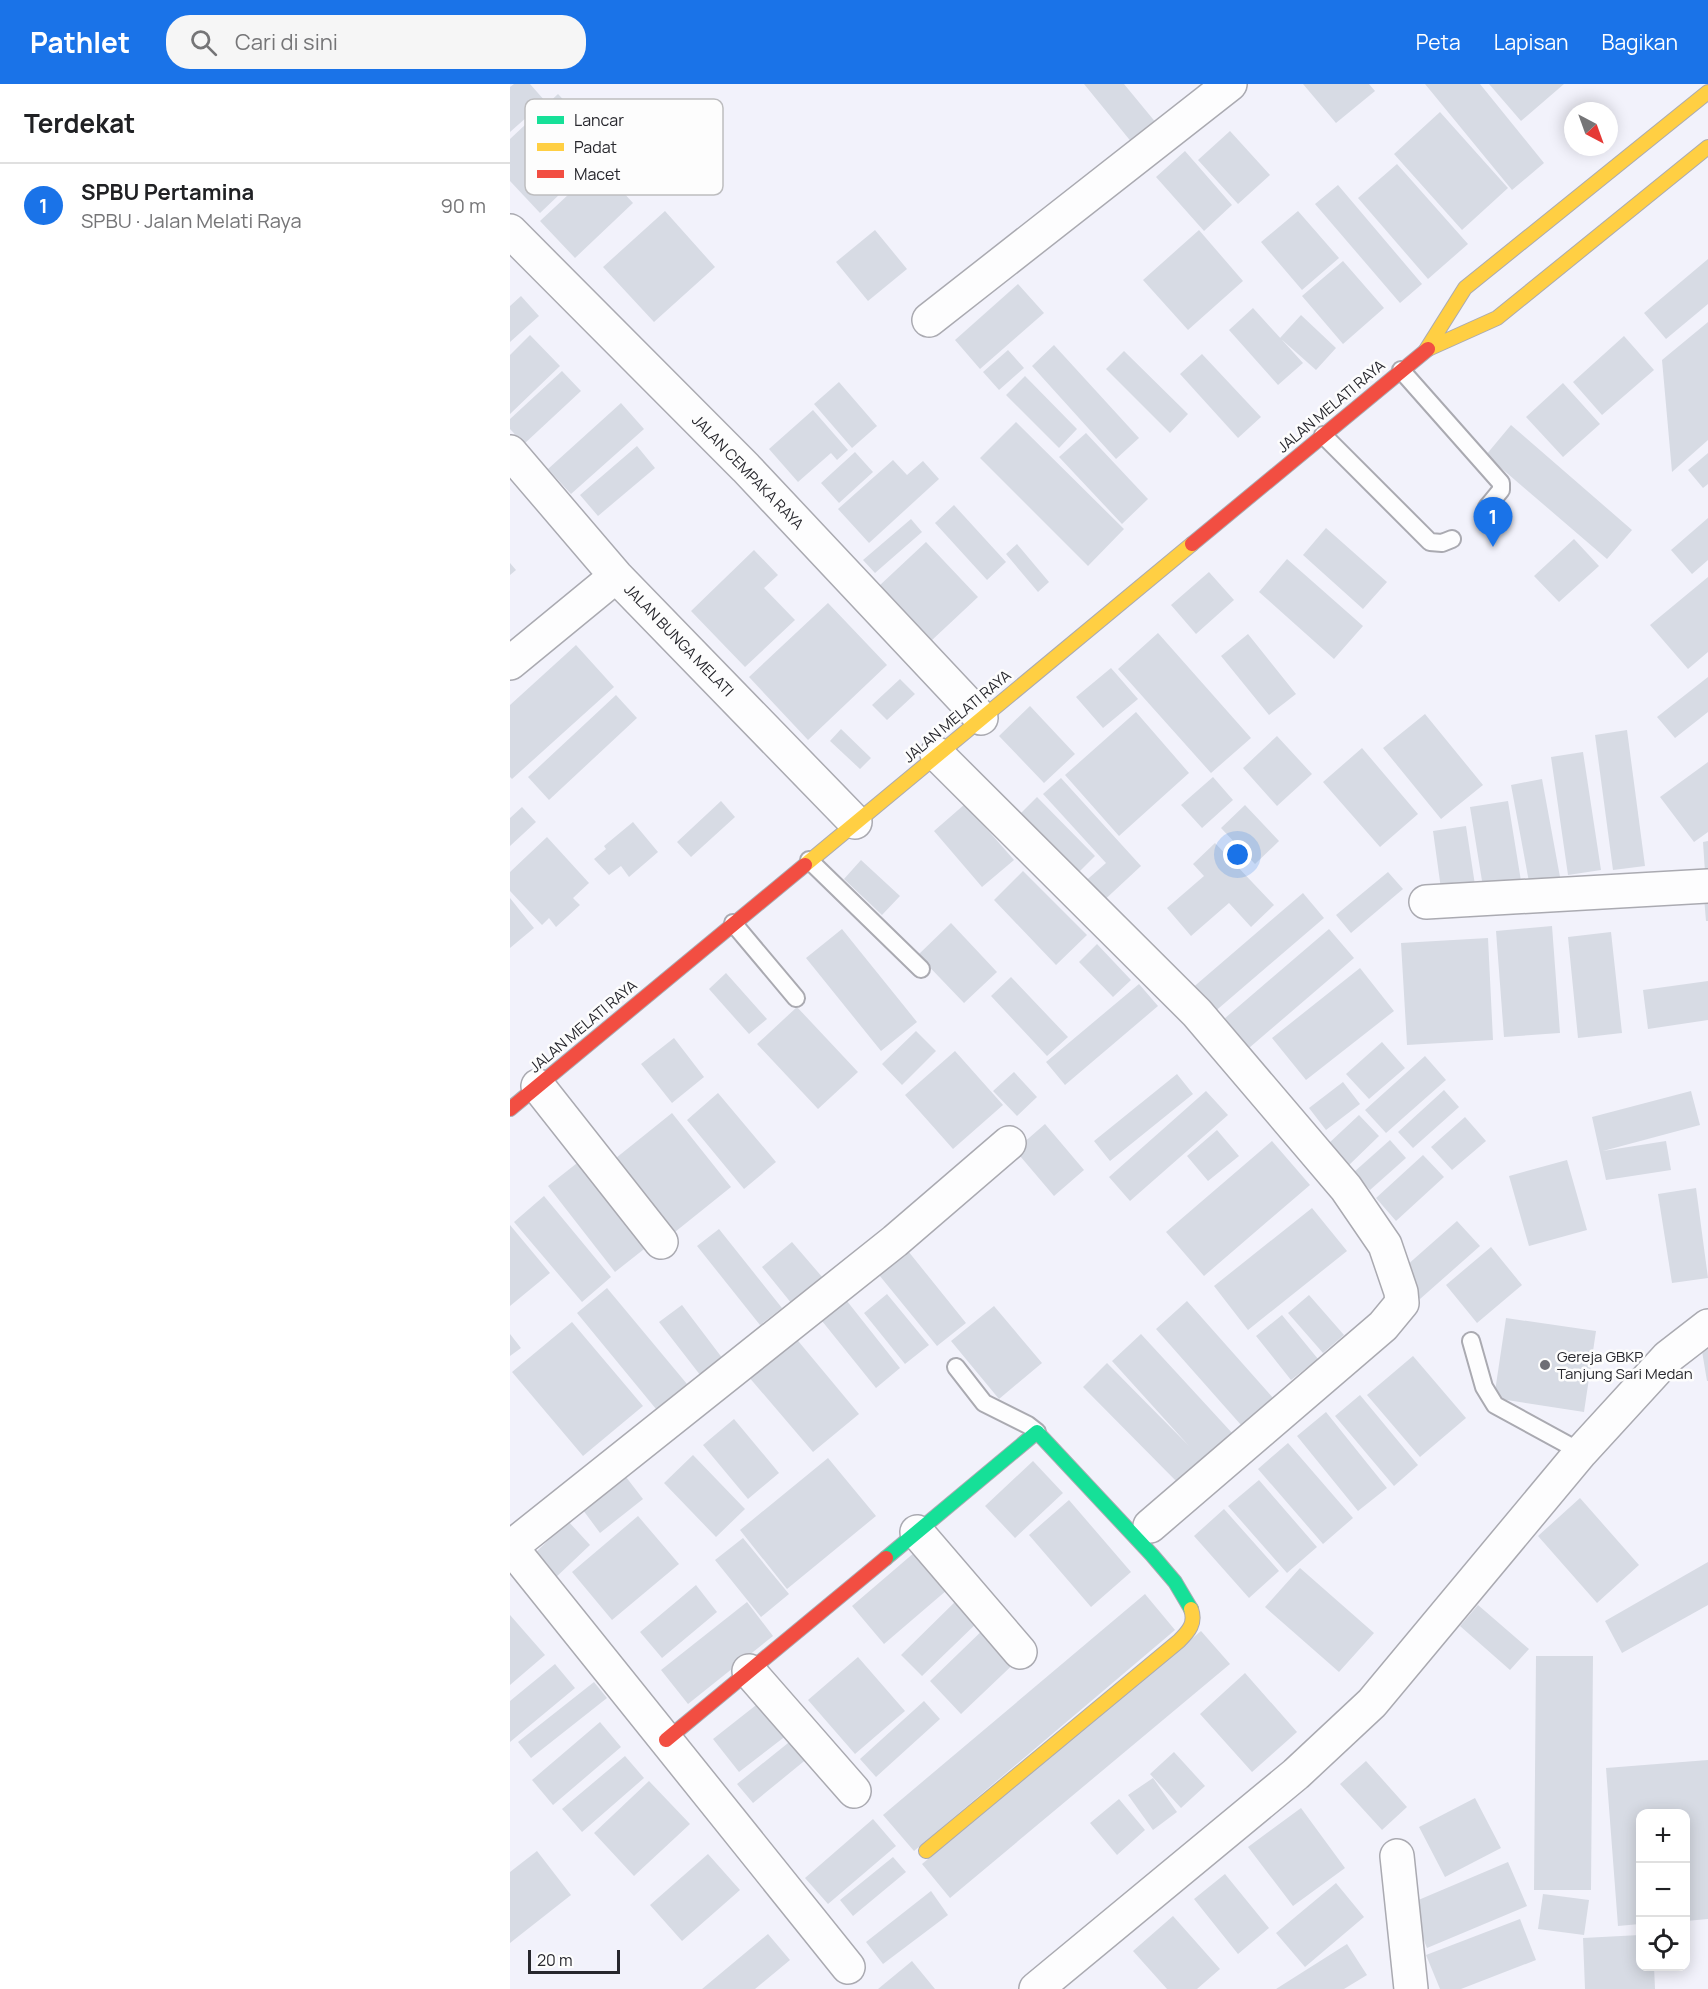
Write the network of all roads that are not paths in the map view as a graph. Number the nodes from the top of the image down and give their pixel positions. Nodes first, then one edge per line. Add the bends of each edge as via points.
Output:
1 (1230, 84) edge
2 (1699, 84) edge
3 (1703, 96) edge
4 (1708, 147) edge
5 (1701, 159) edge
6 (510, 231) edge
7 (929, 320) dead end
8 (1425, 350) junction
9 (1401, 370) junction
10 (1323, 435) junction
11 (510, 452) edge
12 (1487, 507) dead end
13 (1452, 539) dead end
14 (616, 576) junction
15 (510, 663) edge
16 (981, 718) junction
17 (937, 754) junction
18 (855, 822) junction
19 (809, 860) junction
20 (1708, 886) edge
21 (1426, 902) dead end
22 (733, 923) junction
23 (921, 969) dead end
24 (796, 998) dead end
25 (538, 1086) junction
26 (510, 1108) edge
27 (1009, 1143) dead end
28 (661, 1242) dead end
29 (1708, 1326) edge
30 (1471, 1341) dead end
31 (956, 1367) dead end
32 (1037, 1432) junction
33 (1581, 1452) junction
34 (1150, 1526) dead end
35 (917, 1532) junction
36 (510, 1547) edge
37 (1020, 1652) dead end
38 (748, 1671) junction
39 (666, 1740) junction
40 (854, 1791) dead end
41 (926, 1851) dead end
42 (1397, 1856) dead end
43 (848, 1967) dead end
44 (1036, 1989) edge
45 (1411, 1989) edge

1 - 7 street
2 - 3 main road
3 - 8 main road, JALAN MELATI RAYA via 1465,288
4 - 5 main road, JALAN MELATI RAYA
5 - 8 main road, JALAN MELATI RAYA via 1497,318
6 - 16 street, JALAN CEMPAKA RAYA via 746,468
8 - 9 main road, JALAN MELATI RAYA
9 - 10 main road, JALAN MELATI RAYA
9 - 12 lane via 1501,483 1501,490
10 - 13 lane via 1430,542
10 - 16 main road, JALAN MELATI RAYA
11 - 14 street, JALAN BUNGA MELATI
14 - 15 street
14 - 18 street, JALAN BUNGA MELATI
16 - 17 main road, JALAN MELATI RAYA
17 - 18 main road, JALAN MELATI RAYA
17 - 34 street via 1197,1013 1346,1188 1385,1245 1401,1292 1402,1303 1383,1326
18 - 19 main road, JALAN MELATI RAYA
19 - 22 main road, JALAN MELATI RAYA
19 - 23 lane
20 - 21 street
22 - 24 lane
22 - 25 main road, JALAN MELATI RAYA
25 - 26 main road, JALAN MELATI RAYA
25 - 28 street
27 - 36 street via 895,1241
29 - 33 street via 1668,1358
30 - 33 lane via 1484,1387 1495,1405
31 - 32 lane via 984,1403
32 - 35 main road
32 - 41 main road via 1139,1540 1190,1601 1194,1616 1188,1631 1158,1659
33 - 44 street via 1372,1703 1296,1774
35 - 37 street
35 - 38 main road
36 - 39 street
38 - 39 main road
38 - 40 street
39 - 43 street
42 - 45 street

